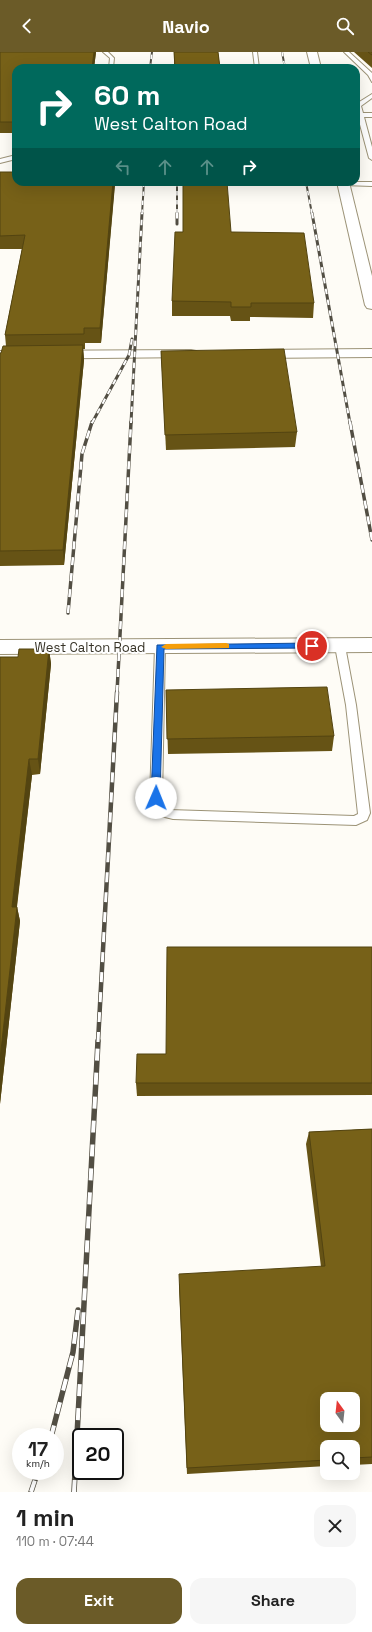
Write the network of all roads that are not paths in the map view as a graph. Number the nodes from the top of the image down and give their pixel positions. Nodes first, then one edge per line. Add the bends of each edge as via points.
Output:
1 (105, 52) edge
2 (255, 52) edge
3 (312, 52) edge
4 (346, 52) edge
5 (111, 64) edge
6 (256, 64) edge
7 (315, 64) edge
8 (359, 64) edge
9 (360, 65) edge
10 (372, 80) edge
11 (372, 96) edge
12 (360, 104) edge
13 (360, 115) edge
14 (372, 115) edge
15 (360, 119) edge
16 (370, 140) edge
17 (12, 158) edge
18 (372, 158) edge
19 (0, 161) edge
20 (360, 184) edge
21 (372, 184) edge
22 (344, 186) edge
23 (372, 305) edge
24 (372, 353) edge
25 (206, 354) edge
26 (244, 354) edge
27 (0, 355) edge
28 (372, 645) edge
29 (340, 646) junction
30 (0, 647) edge
31 (160, 647) junction

1 - 5 lane via 112,58
2 - 6 lane
3 - 7 main road
4 - 8 lane
9 - 10 lane via 370,74
11 - 12 lane
13 - 14 lane
15 - 16 lane
16 - 18 lane
17 - 19 lane
20 - 21 lane
22 - 23 main road
24 - 26 main road
25 - 27 main road
28 - 29 main road, West Calton Road
29 - 31 main road, West Calton Road
29 - 31 lane via 351,705 364,812 363,817 356,821 173,816 165,813 156,798
30 - 31 main road, West Calton Road

